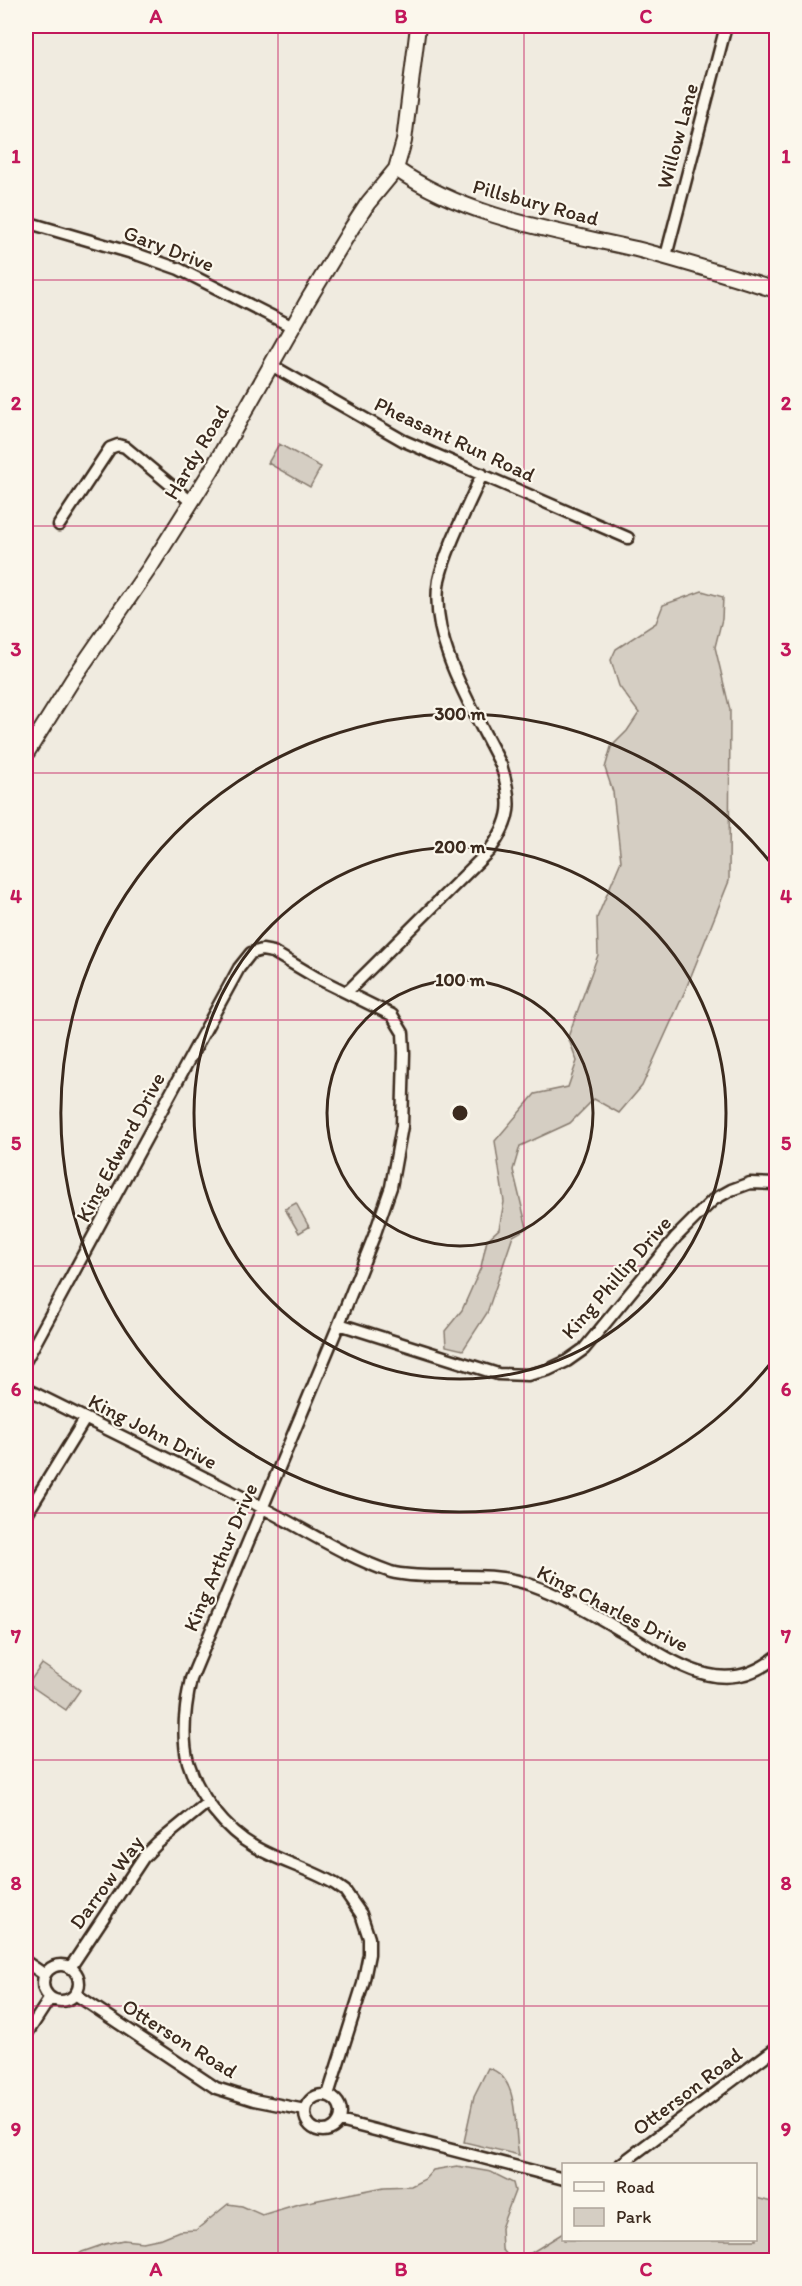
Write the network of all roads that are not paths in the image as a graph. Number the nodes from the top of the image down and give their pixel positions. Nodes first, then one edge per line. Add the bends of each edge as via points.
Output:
1 (418, 26) edge
2 (726, 26) edge
3 (396, 169) junction
4 (26, 223) edge
5 (666, 256) junction
6 (777, 290) edge
7 (293, 327) junction
8 (271, 365) junction
9 (482, 474) junction
10 (190, 501) junction
11 (59, 525) dead end
12 (628, 538) dead end
13 (26, 754) edge
14 (251, 953) joint
15 (348, 992) junction
16 (777, 1184) edge
17 (339, 1324) junction
18 (26, 1360) edge
19 (26, 1389) edge
20 (85, 1419) junction
21 (262, 1507) junction
22 (26, 1515) edge
23 (777, 1657) edge
24 (208, 1802) junction
25 (26, 1962) edge
26 (70, 1968) junction
27 (45, 1975) junction
28 (75, 1994) junction
29 (50, 1998) junction
30 (26, 2035) edge
31 (777, 2048) edge
32 (328, 2095) junction
33 (305, 2110) junction
34 (340, 2121) junction
35 (622, 2163) edge
36 (562, 2178) edge

1 - 3 street via 404,141
2 - 5 street, Willow Lane
3 - 5 street, Pillsbury Road via 471,209
3 - 7 street, Hardy Road via 351,229
4 - 7 street, Gary Drive via 179,269
5 - 6 street, Pillsbury Road
7 - 8 street, Hardy Road
8 - 9 street, Pheasant Run Road via 404,441
8 - 10 street, Hardy Road
9 - 12 street, Pheasant Run Road
9 - 15 street via 439,581 439,621 447,652 501,765 509,815 489,851
10 - 11 street via 118,445 110,448
10 - 13 street, Hardy Road
14 - 15 street, King Arthur Drive via 273,952
14 - 18 street, King Edward Drive via 239,968
15 - 17 street, King Arthur Drive via 392,1015 402,1033 404,1053 402,1126 391,1187
16 - 17 street, King Phillip Drive via 750,1184 712,1200 683,1229 584,1349 548,1370 528,1375 498,1374
17 - 21 street, King Arthur Drive
19 - 20 street, King John Drive
20 - 21 street, King John Drive
20 - 22 street
21 - 23 street, King Charles Drive via 365,1562 394,1573 498,1577 528,1584 576,1605 702,1674 741,1675
21 - 24 street, King Arthur Drive via 186,1700 188,1762
24 - 26 street, Darrow Way via 143,1858
24 - 32 street, King Arthur Drive via 248,1843 335,1884 361,1914 369,1938 367,1969
25 - 27 street
26 - 27 street via 54,1966
26 - 28 street via 78,1980
27 - 29 street via 43,1988
28 - 29 street via 63,2001
28 - 33 street, Otterson Road via 216,2088
29 - 30 street
31 - 35 street, Otterson Road
32 - 33 street via 313,2097
32 - 34 street via 340,2105
33 - 34 street via 307,2121 321,2131 332,2129
34 - 36 street

